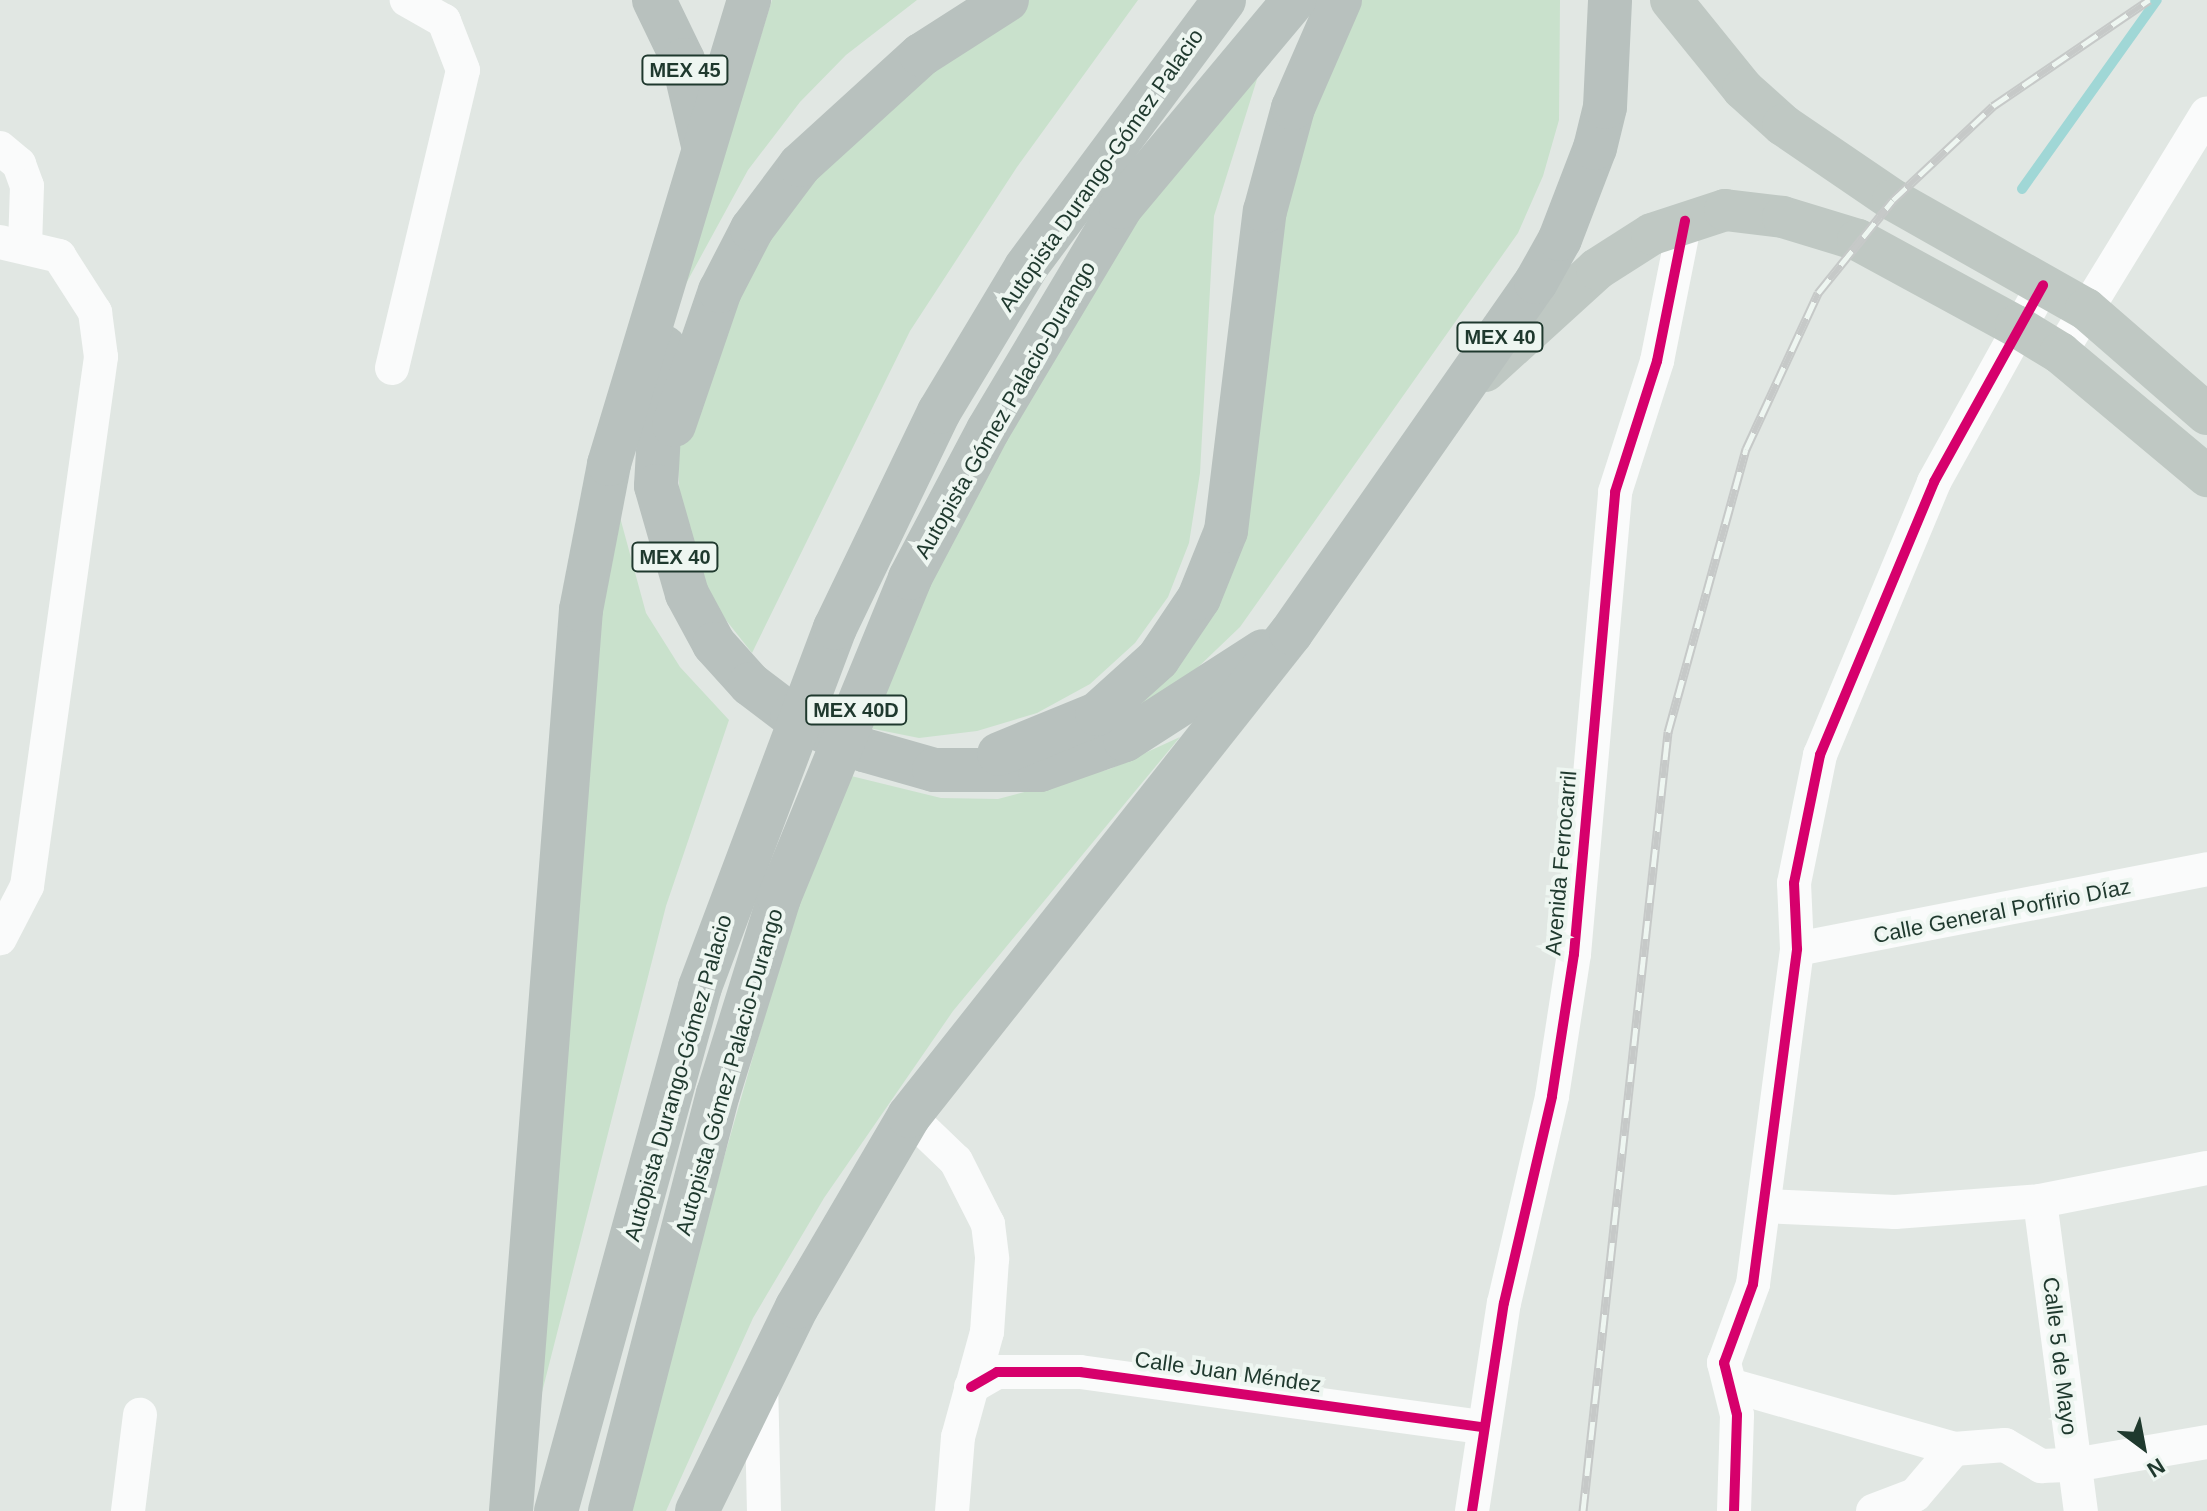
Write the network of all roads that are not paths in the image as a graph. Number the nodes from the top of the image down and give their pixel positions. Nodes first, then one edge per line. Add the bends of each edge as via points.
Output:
1 (407, 0) edge
2 (654, 0) edge
3 (749, 0) edge
4 (1007, 0) edge
5 (1224, 0) edge
6 (1294, 0) edge
7 (1340, 0) edge
8 (1610, 0) edge
9 (1671, 0) edge
10 (2207, 113) edge
11 (703, 145) junction
12 (0, 148) edge
13 (685, 206) junction
14 (1685, 221) junction
15 (12, 244) edge
16 (2035, 280) junction
17 (2086, 309) junction
18 (2008, 322) junction
19 (2060, 353) junction
20 (392, 368) dead end
21 (1467, 388) junction
22 (2207, 414) edge
23 (2207, 476) edge
24 (656, 486) junction
25 (1291, 633) junction
26 (934, 770) junction
27 (2207, 869) edge
28 (0, 938) edge
29 (1797, 949) junction
30 (909, 1116) junction
31 (2207, 1168) edge
32 (2040, 1201) junction
33 (1764, 1206) junction
34 (761, 1377) junction
35 (1730, 1385) junction
36 (971, 1387) junction
37 (140, 1415) dead end
38 (1482, 1427) junction
39 (2207, 1442) edge
40 (1954, 1449) junction
41 (2074, 1465) junction
42 (128, 1511) edge
43 (511, 1511) edge
44 (556, 1511) edge
45 (610, 1511) edge
46 (697, 1511) edge
47 (764, 1511) edge
48 (952, 1511) edge
49 (1472, 1511) edge
50 (1734, 1511) edge
51 (1873, 1511) edge
52 (2081, 1511) edge

1 - 20 street via 444,21 463,70
2 - 11 highway, MEX 45 via 683,60
3 - 11 highway, MEX 40
4 - 24 highway via 921,55 840,126 752,229 700,343
5 - 44 highway, Autopista Durango-Gómez Palacio / MEX 40D via 1026,267 939,412 835,628 700,987
6 - 45 highway, Autopista Gómez Palacio-Durango / MEX 40D via 1121,207 988,430 910,578 779,898 718,1094
7 - 26 highway, MEX 40 via 1281,152 1265,211 1226,531 1199,598 1158,659 1097,714 1026,748
8 - 21 highway, MEX 40 via 1605,107 1579,194 1542,272
9 - 16 main road via 1743,89 1783,125 1947,232
10 - 17 street
11 - 13 highway, MEX 40
12 - 15 street via 19,164 27,186
13 - 24 highway, MEX 40 via 659,379
13 - 43 highway via 609,464 581,610
14 - 18 main road, MEX 40 via 1725,210 1783,217 1858,240
14 - 21 main road, MEX 40 via 1652,234 1597,269
14 - 38 street, Avenida Ferrocarril via 1661,347 1615,492 1574,954 1552,1096
15 - 28 street via 59,256 76,276 95,312 101,357 27,886
16 - 17 main road
16 - 18 street
17 - 19 street
17 - 22 main road
18 - 19 main road, MEX 40
18 - 29 street via 1934,482 1820,755 1794,883
19 - 23 main road, MEX 40
21 - 25 highway, MEX 40
24 - 26 highway, MEX 40 via 687,594 714,644 750,684 792,716 864,750
25 - 26 highway, MEX 40 via 1125,740 1068,763 1009,773
25 - 30 highway
27 - 29 street, Calle General Porfirio Díaz
29 - 33 street
30 - 34 highway
30 - 36 street via 956,1161 988,1224 987,1332
31 - 32 street
32 - 33 street via 1895,1212
32 - 41 street, Calle 5 de Mayo
33 - 35 street via 1753,1284 1726,1351
34 - 46 highway
34 - 47 street
35 - 40 street
35 - 50 street via 1737,1415
36 - 38 street, Calle Juan Méndez via 997,1372 1080,1372
36 - 48 street via 958,1437
37 - 42 street
38 - 49 street, Avenida Ferrocarril
39 - 41 street
40 - 41 street via 2005,1445 2041,1466
40 - 51 street via 1915,1495
41 - 52 street, Calle 5 de Mayo

